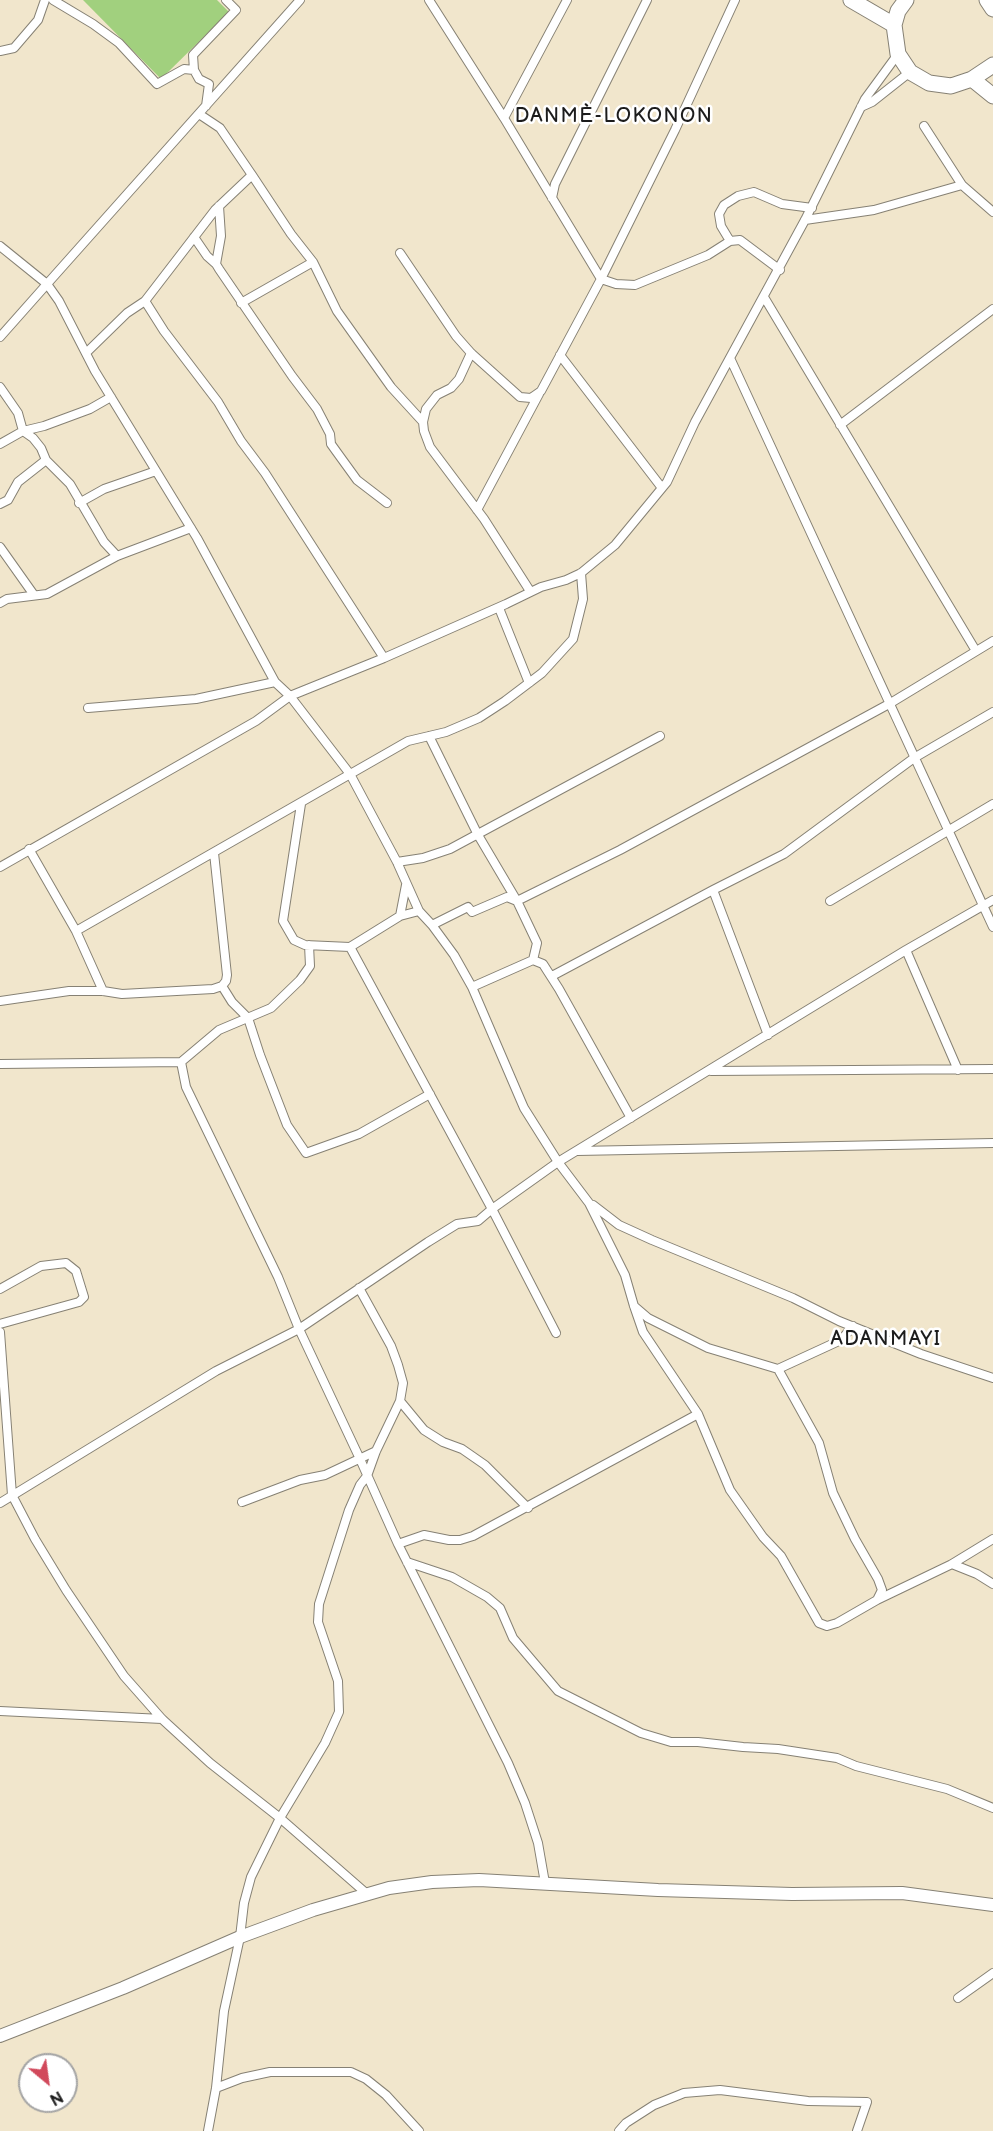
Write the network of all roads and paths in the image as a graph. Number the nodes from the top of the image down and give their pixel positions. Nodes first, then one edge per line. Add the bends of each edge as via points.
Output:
1 (45, 0) edge
2 (53, 0) edge
3 (226, 0) edge
4 (300, 0) edge
5 (429, 0) edge
6 (567, 0) edge
7 (647, 0) edge
8 (735, 0) edge
9 (851, 0) edge
10 (906, 0) edge
11 (987, 0) edge
12 (993, 9) edge
13 (894, 25) junction
14 (0, 51) edge
15 (898, 54) junction
16 (993, 65) edge
17 (194, 70) junction
18 (910, 72) junction
19 (972, 79) junction
20 (993, 96) edge
21 (206, 106) junction
22 (861, 107) junction
23 (199, 114) junction
24 (504, 118) junction
25 (924, 126) dead end
26 (252, 175) junction
27 (962, 185) junction
28 (552, 198) junction
29 (219, 206) junction
30 (812, 208) junction
31 (993, 212) edge
32 (805, 220) junction
33 (194, 237) junction
34 (730, 241) junction
35 (0, 246) edge
36 (400, 253) dead end
37 (313, 262) junction
38 (216, 264) junction
39 (780, 270) junction
40 (601, 279) junction
41 (47, 284) junction
42 (764, 297) junction
43 (145, 301) junction
44 (241, 303) junction
45 (993, 309) edge
46 (0, 337) edge
47 (471, 353) junction
48 (86, 354) junction
49 (560, 355) junction
50 (730, 357) junction
51 (0, 387) edge
52 (541, 391) junction
53 (111, 397) junction
54 (423, 422) junction
55 (840, 425) junction
56 (23, 431) junction
57 (0, 444) edge
58 (46, 460) junction
59 (156, 471) junction
60 (662, 488) junction
61 (79, 503) junction
62 (387, 503) dead end
63 (0, 504) edge
64 (477, 510) junction
65 (191, 528) junction
66 (0, 547) edge
67 (117, 556) junction
68 (581, 573) junction
69 (530, 591) junction
70 (34, 595) junction
71 (0, 603) edge
72 (499, 608) junction
73 (993, 641) edge
74 (976, 651) junction
75 (384, 658) junction
76 (275, 682) junction
77 (529, 684) junction
78 (290, 696) junction
79 (889, 704) junction
80 (88, 708) dead end
81 (993, 712) edge
82 (429, 736) junction
83 (660, 736) dead end
84 (914, 758) junction
85 (350, 774) junction
86 (301, 804) junction
87 (993, 804) edge
88 (948, 831) junction
89 (478, 835) junction
90 (29, 849) junction
91 (214, 853) junction
92 (397, 862) junction
93 (0, 867) edge
94 (406, 885) junction
95 (713, 890) junction
96 (993, 900) edge
97 (518, 901) junction
98 (830, 901) dead end
99 (983, 907) junction
100 (419, 912) junction
101 (400, 916) junction
102 (432, 925) junction
103 (993, 927) edge
104 (76, 931) junction
105 (309, 945) junction
106 (350, 947) junction
107 (906, 950) junction
108 (533, 960) junction
109 (552, 976) junction
110 (222, 986) junction
111 (472, 987) junction
112 (103, 991) junction
113 (0, 1001) edge
114 (248, 1017) junction
115 (768, 1035) junction
116 (181, 1062) junction
117 (0, 1064) edge
118 (993, 1069) edge
119 (958, 1070) junction
120 (711, 1071) junction
121 (430, 1094) junction
122 (631, 1118) junction
123 (993, 1143) edge
124 (576, 1151) junction
125 (558, 1162) junction
126 (590, 1203) junction
127 (492, 1209) junction
128 (359, 1288) junction
129 (0, 1289) edge
130 (634, 1306) junction
131 (0, 1324) edge
132 (853, 1326) junction
133 (299, 1329) junction
134 (0, 1332) edge
135 (556, 1333) dead end
136 (778, 1369) junction
137 (993, 1378) edge
138 (400, 1401) junction
139 (698, 1414) junction
140 (376, 1450) junction
141 (360, 1459) junction
142 (367, 1476) junction
143 (12, 1495) junction
144 (0, 1503) edge
145 (242, 1503) dead end
146 (528, 1508) junction
147 (993, 1539) edge
148 (398, 1544) junction
149 (407, 1562) junction
150 (952, 1564) junction
151 (993, 1584) edge
152 (877, 1600) junction
153 (0, 1711) edge
154 (162, 1719) junction
155 (993, 1808) edge
156 (280, 1818) junction
157 (545, 1883) junction
158 (367, 1894) junction
159 (993, 1905) edge
160 (240, 1937) junction
161 (993, 1974) edge
162 (958, 1998) dead end
163 (0, 2036) edge
164 (216, 2088) junction
165 (208, 2131) edge
166 (419, 2131) edge
167 (619, 2131) edge
168 (857, 2131) edge

1 - 14 street via 38,20 14,48
2 - 17 street via 119,43 158,84 184,69
3 - 17 street via 236,10 193,56
4 - 21 street
5 - 24 street
6 - 24 street
7 - 28 street
8 - 40 street
9 - 13 highway
10 - 13 highway
11 - 12 highway
13 - 15 highway
15 - 18 highway
15 - 22 street
16 - 19 highway
17 - 21 street via 199,79 209,84
18 - 19 highway via 929,83 951,86
18 - 22 street
19 - 20 highway
21 - 23 street
22 - 30 street
23 - 26 street via 220,128
23 - 41 street
24 - 28 street
25 - 27 street
26 - 29 street
26 - 37 street
27 - 31 street
27 - 32 street via 874,210
28 - 40 street
29 - 33 street
29 - 38 street via 221,236
30 - 32 street
30 - 34 street via 782,204 753,192 738,196 724,205 719,214
32 - 39 street
33 - 38 street
33 - 43 street
34 - 39 street via 740,240
34 - 40 street via 708,255 635,285
35 - 41 street
36 - 47 street
37 - 44 street
37 - 54 street via 338,311 391,387
38 - 44 street
39 - 42 street
40 - 49 street
41 - 46 street
41 - 48 street
42 - 50 street
42 - 55 street
43 - 48 street via 127,312
43 - 75 street via 218,402
44 - 62 street via 317,409 331,444 357,480
45 - 55 street
47 - 52 street via 520,397 531,398
47 - 54 street via 459,379 437,395 426,409
48 - 53 street
49 - 52 street
49 - 60 street
50 - 60 street
50 - 79 street
51 - 56 street via 18,413
52 - 64 street
53 - 56 street via 90,409
53 - 59 street
54 - 64 street via 430,447
55 - 74 street
56 - 57 street
56 - 58 street via 41,448
58 - 61 street via 70,484
58 - 63 street via 18,482 8,500
59 - 61 street via 104,489
59 - 65 street
60 - 68 street via 615,545
61 - 67 street
64 - 69 street
65 - 67 street
65 - 76 street
66 - 70 street
67 - 70 street via 47,594
68 - 69 street
68 - 77 street via 583,599 573,639
69 - 72 street
70 - 71 street
72 - 75 street
72 - 77 street
73 - 74 street
74 - 79 street
75 - 78 street
76 - 78 street
76 - 80 street via 196,699
77 - 82 street via 478,718
78 - 85 street
78 - 90 street via 256,721
79 - 84 street
79 - 97 street
81 - 84 street
82 - 85 street via 408,741
82 - 89 street
83 - 89 street
84 - 88 street
84 - 95 street via 784,854
85 - 86 street
85 - 92 street
86 - 91 street
86 - 105 street via 283,921 294,940
87 - 88 street
88 - 98 street
88 - 99 street
89 - 92 street via 450,849
89 - 97 street
90 - 93 street
90 - 104 street
91 - 104 street
91 - 110 street via 227,975
92 - 94 street
94 - 100 street
94 - 101 street
95 - 109 street
95 - 115 street
96 - 99 street
97 - 102 street via 507,897 472,912 468,908
97 - 108 street via 537,943
99 - 103 street
99 - 107 street
100 - 101 street
100 - 102 street
101 - 106 street
102 - 111 street
104 - 112 street
105 - 106 street
105 - 114 street via 310,966 300,980 271,1008
106 - 121 street
107 - 115 street
107 - 119 street
108 - 109 street via 543,964
108 - 111 street
109 - 122 street
110 - 112 street via 122,994
110 - 114 street
111 - 125 street via 524,1108
112 - 113 street
114 - 116 street via 219,1030
114 - 121 street via 287,1125 306,1153 359,1134
115 - 120 street
116 - 117 street
116 - 133 street via 186,1087
118 - 119 street
119 - 120 street
120 - 122 street
121 - 127 street
122 - 124 street
123 - 124 street
124 - 125 street
125 - 126 street
125 - 127 street
126 - 130 street via 625,1275
126 - 132 street via 619,1225
127 - 128 street via 478,1221 457,1224
127 - 135 street
128 - 133 street
128 - 138 street via 398,1365 403,1383
129 - 131 street via 41,1266 66,1263 76,1271 84,1297 79,1302
130 - 136 street via 648,1318 708,1348
130 - 139 street via 643,1332
132 - 136 street via 841,1340
132 - 137 street
133 - 141 street
133 - 143 street via 216,1371
134 - 143 street
136 - 152 street via 819,1443 833,1493 878,1579 882,1590
138 - 140 street
138 - 146 street via 424,1430 485,1465
139 - 146 street
139 - 152 street via 730,1490 762,1537 781,1556 819,1623 837,1623
140 - 141 street
140 - 142 street
141 - 142 street
141 - 145 street
142 - 148 street
142 - 156 street via 349,1510 318,1612 338,1681 339,1712
143 - 144 street
143 - 154 street via 66,1590 124,1676
146 - 148 street via 460,1540 424,1535
147 - 150 street
148 - 149 street
149 - 155 street via 452,1578 487,1598 500,1608 513,1638 558,1691 641,1733 671,1742 778,1749 837,1758 947,1789
149 - 157 street via 508,1763 538,1844
150 - 151 street
150 - 152 street
153 - 154 street
154 - 156 street via 219,1771
156 - 158 street
156 - 160 street via 251,1877
157 - 158 main road via 432,1882
157 - 159 main road via 792,1894 902,1893
158 - 160 main road
160 - 163 main road
160 - 164 street via 224,2011
161 - 162 street
164 - 165 street
164 - 166 street via 270,2072 351,2072 386,2095
167 - 168 street via 654,2105 684,2092 720,2090 808,2101 867,2102

